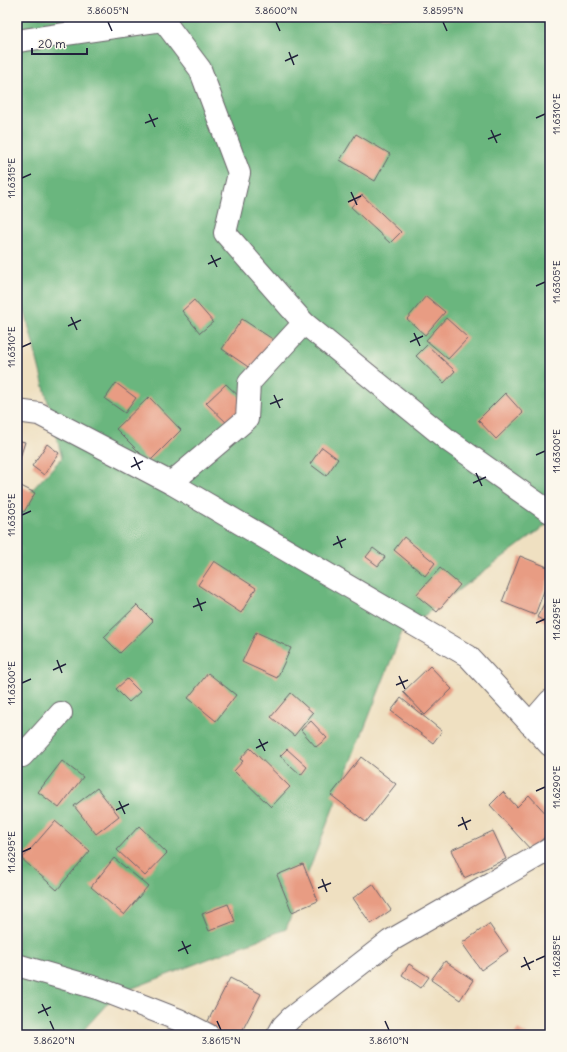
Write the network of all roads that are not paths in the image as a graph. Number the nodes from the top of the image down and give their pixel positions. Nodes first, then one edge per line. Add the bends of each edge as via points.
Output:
1 (17, 41) edge
2 (304, 323) junction
3 (17, 412) edge
4 (171, 483) junction
5 (550, 512) edge
6 (550, 701) edge
7 (61, 713) dead end
8 (530, 724) junction
9 (550, 745) edge
10 (17, 756) edge
11 (550, 849) edge
12 (17, 965) edge
13 (208, 1035) edge
14 (278, 1035) edge

1 - 2 street via 163,20 200,69 239,173 225,233
2 - 4 street via 249,383 247,419
2 - 5 street via 449,442
3 - 4 street via 39,414
4 - 8 street via 468,656
6 - 8 street
7 - 10 street via 22,756
8 - 9 street
11 - 14 street via 390,941 290,1018
12 - 13 street via 100,989 179,1020

